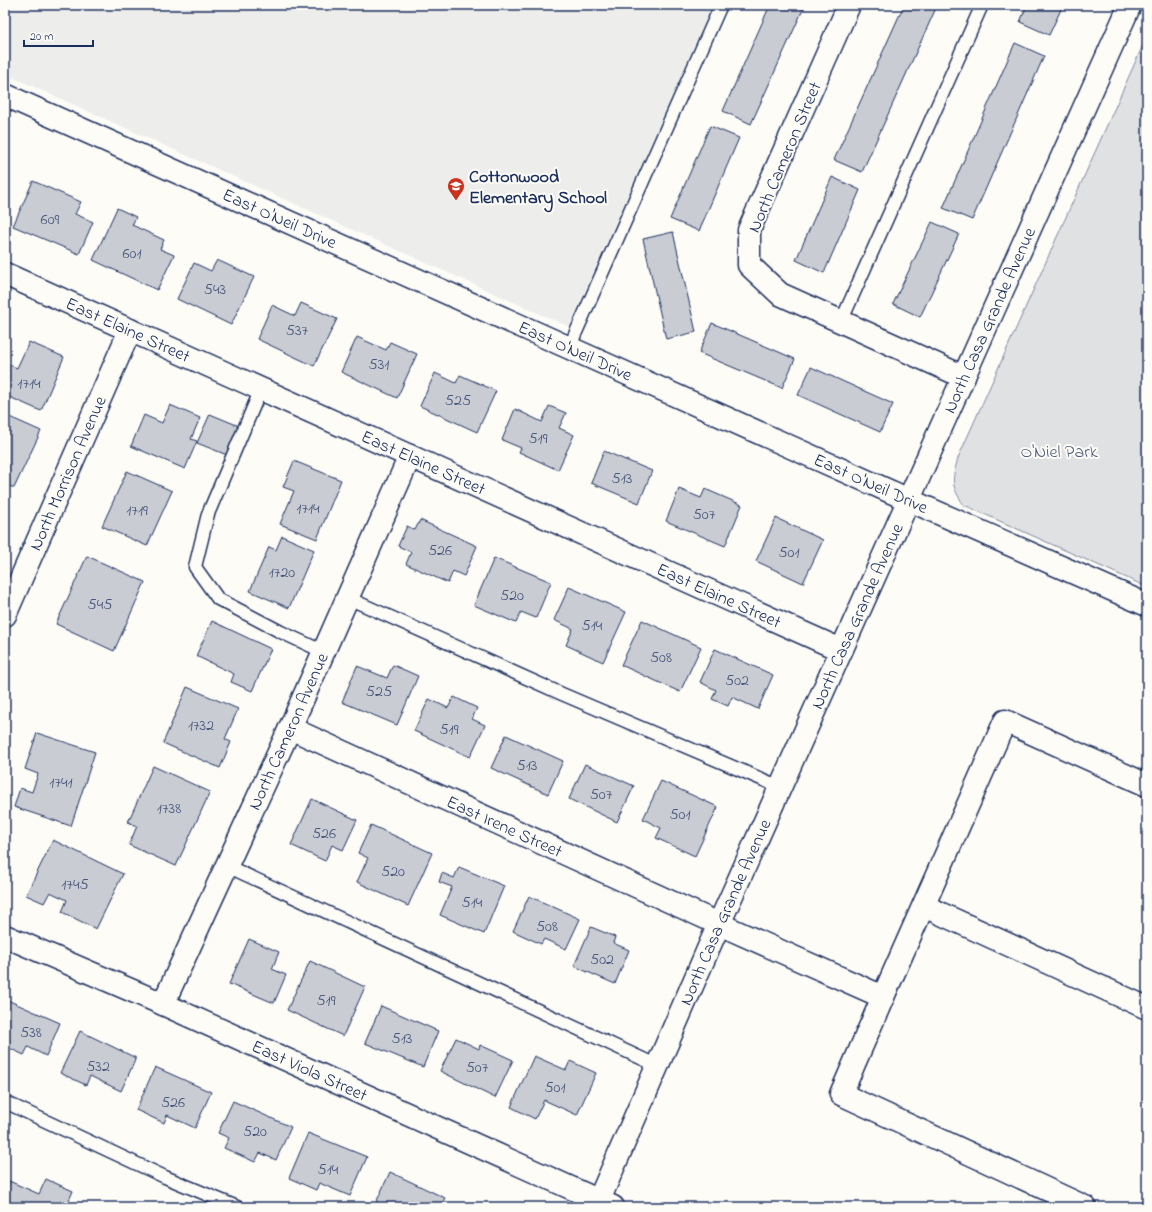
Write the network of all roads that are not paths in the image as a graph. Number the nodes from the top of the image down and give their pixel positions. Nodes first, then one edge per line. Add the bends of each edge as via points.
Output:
1 (721, 5) edge
2 (849, 5) edge
3 (982, 5) edge
4 (1130, 5) edge
5 (5, 95) edge
6 (5, 274) edge
7 (841, 322) junction
8 (130, 330) junction
9 (569, 348) junction
10 (964, 377) junction
11 (261, 389) junction
12 (410, 456) junction
13 (909, 500) junction
14 (348, 598) junction
15 (1147, 605) edge
16 (5, 616) edge
17 (842, 650) junction
18 (324, 652) junction
19 (290, 728) junction
20 (1147, 784) edge
21 (780, 787) junction
22 (226, 866) junction
23 (924, 906) junction
24 (719, 924) junction
25 (5, 936) edge
26 (883, 997) junction
27 (163, 1004) junction
28 (1147, 1008) edge
29 (658, 1066) junction
30 (5, 1102) edge
31 (603, 1205) edge
32 (237, 1207) edge
33 (1085, 1207) edge

1 - 9 lane
2 - 7 street, North Cameron Street via 749,230 749,265 780,294
3 - 7 lane
4 - 10 street, North Casa Grande Avenue
5 - 9 street, East O'Neil Drive
6 - 8 street, East Elaine Street
7 - 10 street, North Cameron Street
8 - 11 street, East Elaine Street
8 - 16 street, North Morrison Avenue
9 - 13 street, East O'Neil Drive
10 - 13 street, North Casa Grande Avenue
11 - 12 street, East Elaine Street
11 - 18 lane via 208,514 195,567 218,599
12 - 14 street, North Cameron Avenue
12 - 17 street, East Elaine Street
13 - 15 street, East O'Neil Drive
13 - 17 street, North Casa Grande Avenue
14 - 18 street, North Cameron Avenue
14 - 21 lane via 562,694
17 - 21 street, North Casa Grande Avenue
18 - 19 street, North Cameron Avenue
19 - 22 street, North Cameron Avenue
19 - 24 street, East Irene Street
20 - 23 street via 1005,721
21 - 24 street, North Casa Grande Avenue
22 - 27 street, North Cameron Avenue
22 - 29 lane
23 - 26 street
23 - 28 street
24 - 26 street, East Irene Street
24 - 29 street, North Casa Grande Avenue
25 - 27 street, East Viola Street
26 - 33 street via 841,1094
27 - 31 street, East Viola Street
29 - 31 street, North Casa Grande Avenue
30 - 32 lane

